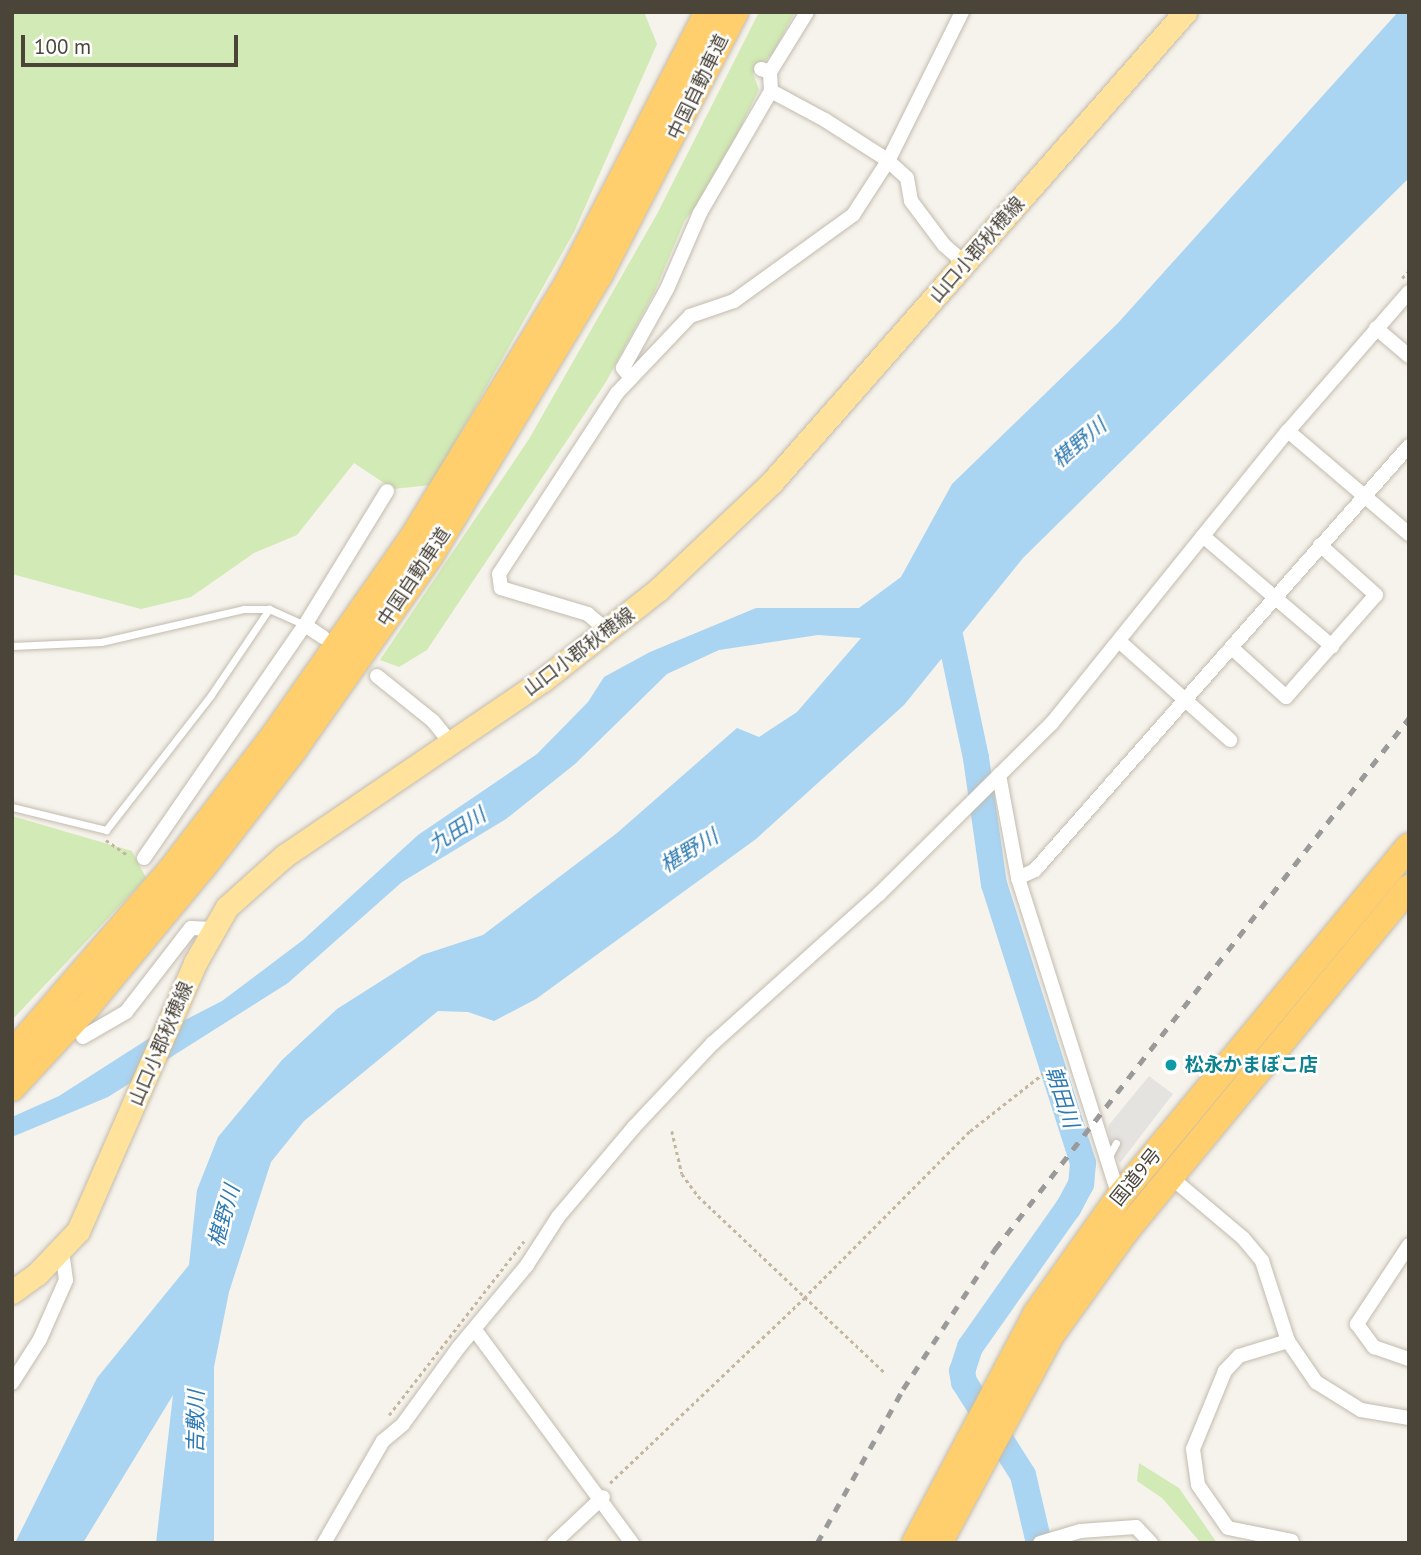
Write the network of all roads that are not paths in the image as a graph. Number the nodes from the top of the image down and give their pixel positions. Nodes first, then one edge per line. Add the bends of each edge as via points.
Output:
1 (708, 12) edge
2 (734, 12) edge
3 (807, 12) edge
4 (962, 12) edge
5 (1185, 12) edge
6 (771, 92) junction
7 (888, 161) junction
8 (965, 263) junction
9 (1409, 292) edge
10 (1376, 328) junction
11 (1409, 356) edge
12 (631, 378) junction
13 (1288, 431) junction
14 (1409, 446) edge
15 (387, 491) dead end
16 (1366, 496) junction
17 (1409, 534) edge
18 (1203, 536) junction
19 (1320, 545) junction
20 (1276, 598) junction
21 (269, 609) junction
22 (305, 625) junction
23 (608, 631) junction
24 (323, 637) dead end
25 (1119, 641) junction
26 (12, 646) edge
27 (1332, 646) junction
28 (1231, 648) junction
29 (377, 676) dead end
30 (1185, 700) junction
31 (1230, 740) dead end
32 (452, 743) junction
33 (996, 779) junction
34 (12, 807) edge
35 (1409, 846) edge
36 (139, 859) road end
37 (1018, 878) junction
38 (1409, 888) edge
39 (212, 929) junction
40 (83, 1037) dead end
41 (12, 1054) edge
42 (12, 1088) edge
43 (1116, 1143) dead end
44 (1108, 1159) junction
45 (1149, 1160) junction
46 (1171, 1177) junction
47 (1119, 1197) junction
48 (1409, 1245) edge
49 (62, 1250) junction
50 (12, 1292) edge
51 (475, 1331) junction
52 (1288, 1341) junction
53 (1409, 1359) edge
54 (12, 1383) edge
55 (997, 1407) junction
56 (1409, 1418) edge
57 (601, 1495) junction
58 (1101, 1536) edge
59 (1292, 1541) dead end
60 (324, 1543) edge
61 (554, 1543) edge
62 (632, 1543) edge
63 (915, 1543) edge
64 (939, 1543) edge
65 (1040, 1543) edge
66 (1151, 1543) edge

1 - 41 highway, 中国自動車道 via 568,283 413,537 275,734 178,860
2 - 42 highway, 中国自動車道 via 600,274 430,556 252,804 44,1056
3 - 6 street via 765,71
4 - 7 street
5 - 8 main road, 山口小郡秋穂線
6 - 7 street
6 - 12 street via 700,213 667,289 624,368
7 - 8 street via 907,178 911,201 921,215
7 - 12 street via 853,215 839,228 726,306 690,316
8 - 23 main road, 山口小郡秋穂線 via 772,482
9 - 10 street
10 - 11 street
10 - 13 street
12 - 23 street via 499,574 501,588 588,614
13 - 16 street
13 - 18 street
14 - 16 street
15 - 22 street
16 - 17 street
16 - 19 street
18 - 20 street
18 - 25 street
19 - 20 street
19 - 27 street via 1376,595
20 - 27 street
20 - 28 street
21 - 22 lane
21 - 26 lane via 244,609 100,642
21 - 34 lane via 211,695 106,830
22 - 24 street
22 - 36 street
23 - 32 main road, 山口小郡秋穂線
25 - 30 street
25 - 33 street via 1052,723
27 - 28 street via 1286,696
28 - 30 street
29 - 32 street
30 - 31 street
30 - 37 street via 1035,870
32 - 39 main road, 山口小郡秋穂線 via 284,856 251,882
33 - 37 street
33 - 51 street via 879,894 713,1043 558,1217
35 - 45 highway, 国道9号
37 - 44 street
38 - 46 highway, 国道9号
39 - 40 street via 191,929 126,1012
39 - 49 main road, 山口小郡秋穂線 via 78,1231
43 - 44 lane
44 - 47 street
45 - 46 street
45 - 47 highway, 国道9号
46 - 52 street via 1243,1238 1262,1261
46 - 55 highway, 国道9号
47 - 55 highway, 国道9号 via 1036,1314
48 - 53 street via 1357,1324 1374,1347
49 - 50 main road, 山口小郡秋穂線
49 - 54 street via 66,1280 40,1339
51 - 57 street
51 - 60 street via 403,1424 383,1441
52 - 56 street via 1316,1382 1337,1398 1361,1410
52 - 59 street via 1239,1356 1224,1371 1193,1449 1198,1485 1228,1528
55 - 63 highway, 国道9号 via 975,1424
55 - 64 highway, 国道9号 via 989,1447
57 - 61 street
57 - 62 street
58 - 65 street via 1080,1531
58 - 66 street via 1136,1527

